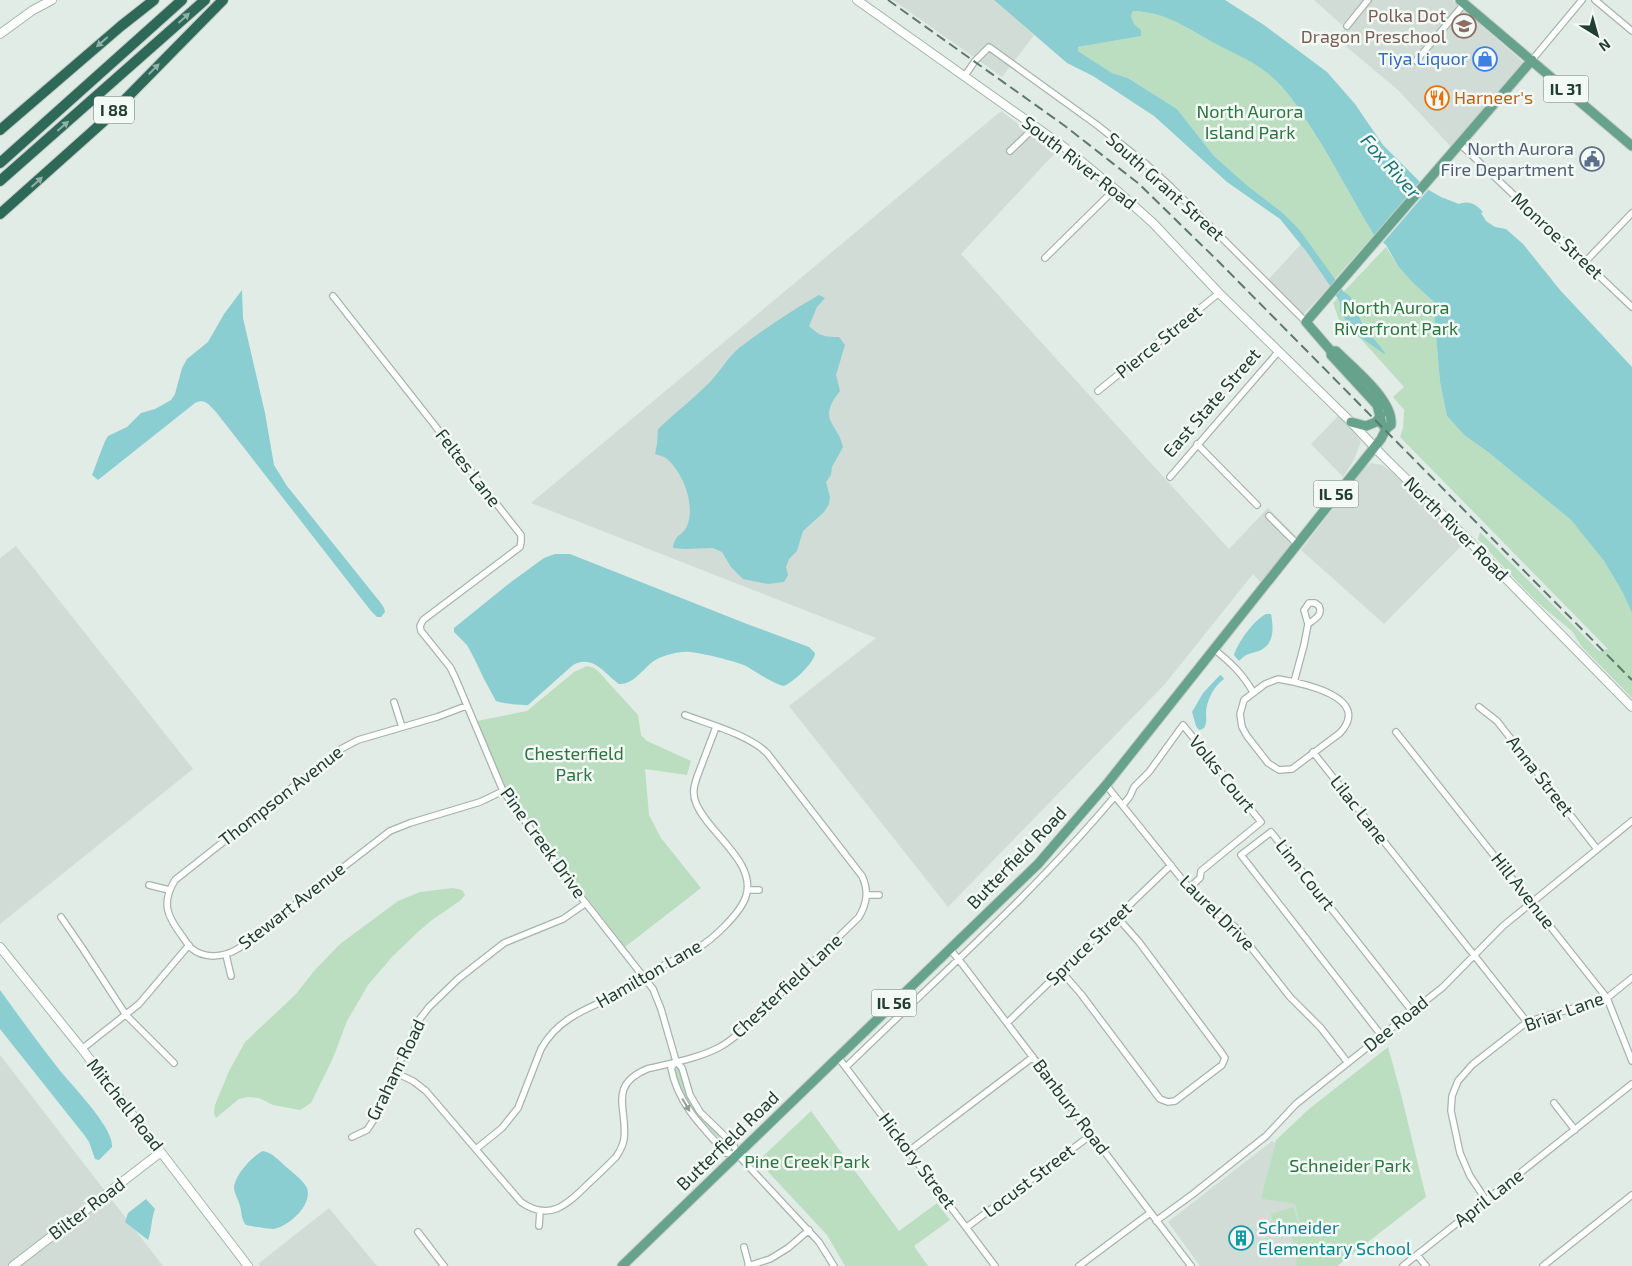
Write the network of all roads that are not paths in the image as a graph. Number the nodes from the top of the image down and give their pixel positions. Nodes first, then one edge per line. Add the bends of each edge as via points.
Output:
1 (52, 0) edge
2 (154, 0) edge
3 (182, 0) edge
4 (204, 0) edge
5 (223, 0) edge
6 (857, 0) edge
7 (1368, 0) edge
8 (1582, 0) edge
9 (1596, 0) edge
10 (1462, 2) edge
11 (1347, 26) dead end
12 (1632, 30) edge
13 (0, 34) edge
14 (1532, 60) junction
15 (1416, 61) dead end
16 (964, 77) junction
17 (1035, 127) junction
18 (0, 130) edge
19 (1460, 144) junction
20 (1632, 146) edge
21 (1010, 151) dead end
22 (0, 163) edge
23 (0, 182) edge
24 (1115, 189) junction
25 (1632, 213) edge
26 (0, 214) edge
27 (1045, 258) dead end
28 (1585, 262) junction
29 (1219, 293) junction
30 (333, 296) dead end
31 (1632, 307) edge
32 (1306, 322) junction
33 (1331, 350) junction
34 (1279, 351) junction
35 (1098, 391) dead end
36 (1381, 415) junction
37 (1350, 422) junction
38 (1386, 429) junction
39 (1197, 444) junction
40 (1374, 447) junction
41 (1170, 477) dead end
42 (1257, 505) dead end
43 (1269, 516) dead end
44 (1297, 544) junction
45 (423, 620) joint
46 (1308, 624) dead end
47 (1214, 649) junction
48 (1294, 682) junction
49 (1253, 692) junction
50 (394, 702) dead end
51 (466, 706) junction
52 (1479, 707) dead end
53 (1632, 707) edge
54 (685, 715) dead end
55 (402, 727) junction
56 (716, 727) junction
57 (1396, 732) dead end
58 (1313, 752) junction
59 (1106, 785) junction
60 (503, 791) junction
61 (1115, 796) junction
62 (1123, 805) junction
63 (1632, 821) edge
64 (1597, 849) junction
65 (1171, 865) junction
66 (149, 885) dead end
67 (1189, 888) junction
68 (168, 890) junction
69 (748, 890) junction
70 (759, 890) dead end
71 (867, 895) junction
72 (879, 895) dead end
73 (1532, 902) junction
74 (586, 903) junction
75 (61, 917) dead end
76 (1117, 917) junction
77 (189, 945) junction
78 (0, 947) edge
79 (950, 949) junction
80 (226, 955) junction
81 (1474, 956) junction
82 (958, 959) junction
83 (1061, 972) junction
84 (232, 976) dead end
85 (1632, 978) edge
86 (646, 979) junction
87 (1607, 998) junction
88 (1412, 1011) junction
89 (126, 1015) junction
90 (1527, 1022) junction
91 (1007, 1023) junction
92 (1381, 1035) junction
93 (82, 1049) junction
94 (838, 1057) junction
95 (1033, 1057) junction
96 (676, 1061) junction
97 (1632, 1061) edge
98 (174, 1063) dead end
99 (1348, 1063) junction
100 (846, 1067) junction
101 (396, 1072) junction
102 (1632, 1084) edge
103 (1554, 1102) dead end
104 (1575, 1130) junction
105 (1091, 1135) junction
106 (352, 1137) dead end
107 (476, 1149) junction
108 (909, 1151) junction
109 (161, 1152) junction
110 (738, 1154) junction
111 (1632, 1195) edge
112 (1486, 1200) junction
113 (540, 1211) junction
114 (1150, 1213) junction
115 (1156, 1221) junction
116 (538, 1226) dead end
117 (967, 1228) junction
118 (809, 1230) junction
119 (418, 1232) dead end
120 (744, 1247) dead end
121 (1417, 1255) junction
122 (13, 1266) edge
123 (248, 1266) edge
124 (444, 1266) edge
125 (622, 1266) edge
126 (749, 1266) edge
127 (834, 1266) edge
128 (995, 1266) edge
129 (1079, 1266) edge
130 (1191, 1266) edge
131 (1403, 1266) edge
132 (1426, 1266) edge
133 (1543, 1266) edge

1 - 13 main road
2 -> 18 highway
3 - 22 highway, I 88
23 -> 4 highway, I 88
26 -> 5 highway, I 88 via 103,122
6 - 16 main road, South River Road
7 - 11 street
8 - 14 street
9 - 12 street
10 - 14 main road, IL 31
10 - 15 street
14 - 19 main road
14 - 20 main road, IL 31
16 - 17 main road, South River Road
16 - 32 street, South Grant Street via 989,47 1097,125 1151,169
17 - 21 street
17 - 24 main road, South River Road
19 - 28 street, Monroe Street
19 - 32 main road
24 - 27 street
24 - 29 main road, South River Road
25 - 28 street
28 - 31 street, Monroe Street
29 - 34 main road, South River Road
29 - 35 street, Pierce Street
30 - 45 street, Feltes Lane via 521,534 520,547
32 - 33 main road
33 - 36 main road via 1331,356 1377,405
33 - 38 main road via 1336,351 1385,402 1392,418
34 - 37 main road, North River Road
34 - 39 street, East State Street
36 - 37 main road via 1376,422 1366,426
36 - 38 main road
37 - 40 main road, North River Road
38 - 40 main road, Butterfield Road / IL 56
39 - 41 street, East State Street
39 - 42 street
40 - 44 main road, Butterfield Road / IL 56
40 - 53 main road, North River Road
43 - 44 street
44 - 47 main road, Butterfield Road / IL 56
45 - 51 street, Pine Creek Drive via 421,631 450,667
46 - 48 street
47 - 49 street via 1234,666
47 - 59 main road, Butterfield Road / IL 56
48 - 49 street via 1278,679
48 - 58 street via 1328,692 1345,705 1349,713 1346,726 1340,733
49 - 58 street via 1244,700 1240,714 1242,726 1268,763 1279,770 1292,769
50 - 55 street
51 - 55 street, Thompson Avenue
51 - 60 street, Pine Creek Drive
52 - 64 street, Anna Street via 1497,721
54 - 56 street
55 - 68 street, Thompson Avenue via 358,740 341,749 184,871
56 - 69 street via 694,785 694,798 704,817 744,869
56 - 71 street via 755,743 767,753 862,876
57 - 73 street, Hill Avenue
58 - 81 street, Lilac Lane
59 - 61 street, Laurel Drive
59 - 79 main road, Butterfield Road / IL 56 via 1038,864
60 - 74 street, Pine Creek Drive
60 - 80 street, Stewart Avenue via 480,802 390,831
61 - 62 street, Laurel Drive
61 - 82 street via 1051,868
62 - 65 street, Laurel Drive
62 - 67 street, Volks Court via 1183,725 1261,822 1201,871 1200,878
63 - 64 street, Dee Road
64 - 73 street, Dee Road
65 - 67 street, Laurel Drive
65 - 76 street, Spruce Street
66 - 68 street
67 - 99 street, Laurel Drive via 1235,927
68 - 77 street via 169,916
69 - 70 street
69 - 86 street, Hamilton Lane via 737,912 706,942
71 - 72 street
71 - 96 street, Chesterfield Lane via 859,917 744,1030 720,1047
73 - 81 street, Dee Road
73 - 87 street, Hill Avenue
74 - 86 street, Pine Creek Drive
74 - 101 street, Graham Road via 563,919 504,943 458,979 423,1014
75 - 89 street
76 - 83 street, Spruce Street
76 - 83 street via 1221,1052 1225,1058 1222,1065 1179,1099 1164,1101
77 - 80 street, Stewart Avenue via 206,955
77 - 89 street
78 - 93 main road, Mitchell Road
79 - 82 street, Banbury Road
79 - 94 main road, Butterfield Road / IL 56
80 - 84 street
81 - 88 street, Dee Road via 1443,987
81 - 90 street, Lilac Lane
82 - 91 street, Banbury Road
82 - 100 street
83 - 91 street, Spruce Street
85 - 87 street, Briar Lane
86 - 96 street, Pine Creek Drive via 661,1009
86 - 107 street, Hamilton Lane via 562,1022 551,1033 541,1049 518,1108 502,1128
87 - 90 street, Briar Lane
87 - 97 street, Hill Avenue
88 - 92 street, Dee Road
88 - 92 street, Linn Court via 1271,832 1240,855
89 - 93 street
89 - 98 street
90 - 112 street, Briar Lane via 1472,1065 1458,1081 1452,1096 1451,1111 1460,1153
91 - 95 street, Banbury Road
92 - 99 street, Dee Road
93 - 109 main road, Mitchell Road
94 - 100 street, Hickory Street
94 - 110 main road, Butterfield Road / IL 56
95 - 105 street, Banbury Road
95 - 108 street
96 - 110 street, Pine Creek Drive via 682,1068 695,1104 734,1144
96 -> 110 street, Pine Creek Drive via 671,1068 674,1080 692,1116 726,1153
96 - 113 street, Chesterfield Lane via 640,1072 630,1081 621,1098 624,1140 616,1157 567,1204 554,1210
99 - 115 street, Dee Road via 1296,1104 1266,1136
100 - 108 street, Hickory Street
101 - 106 street, Graham Road via 374,1121 366,1130
101 - 107 street via 426,1091
102 - 104 street, April Lane
103 - 104 street
104 - 112 street, April Lane
105 - 114 street, Banbury Road
105 - 117 street, Locust Street
107 - 113 street via 521,1202
108 - 117 street, Hickory Street
109 - 122 main road, Bilter Road
109 - 123 main road, Mitchell Road
110 - 118 street, Pine Creek Drive
110 - 125 main road, Butterfield Road / IL 56
111 - 133 street
112 - 121 street, April Lane
113 - 116 street
114 - 115 street, Banbury Road
114 - 129 street
115 - 130 street, Banbury Road
117 - 128 street, Hickory Street
118 - 126 street via 770,1259
118 - 127 street, Pine Creek Drive
119 - 124 street
120 - 126 street
121 - 131 street, April Lane
121 - 132 street

